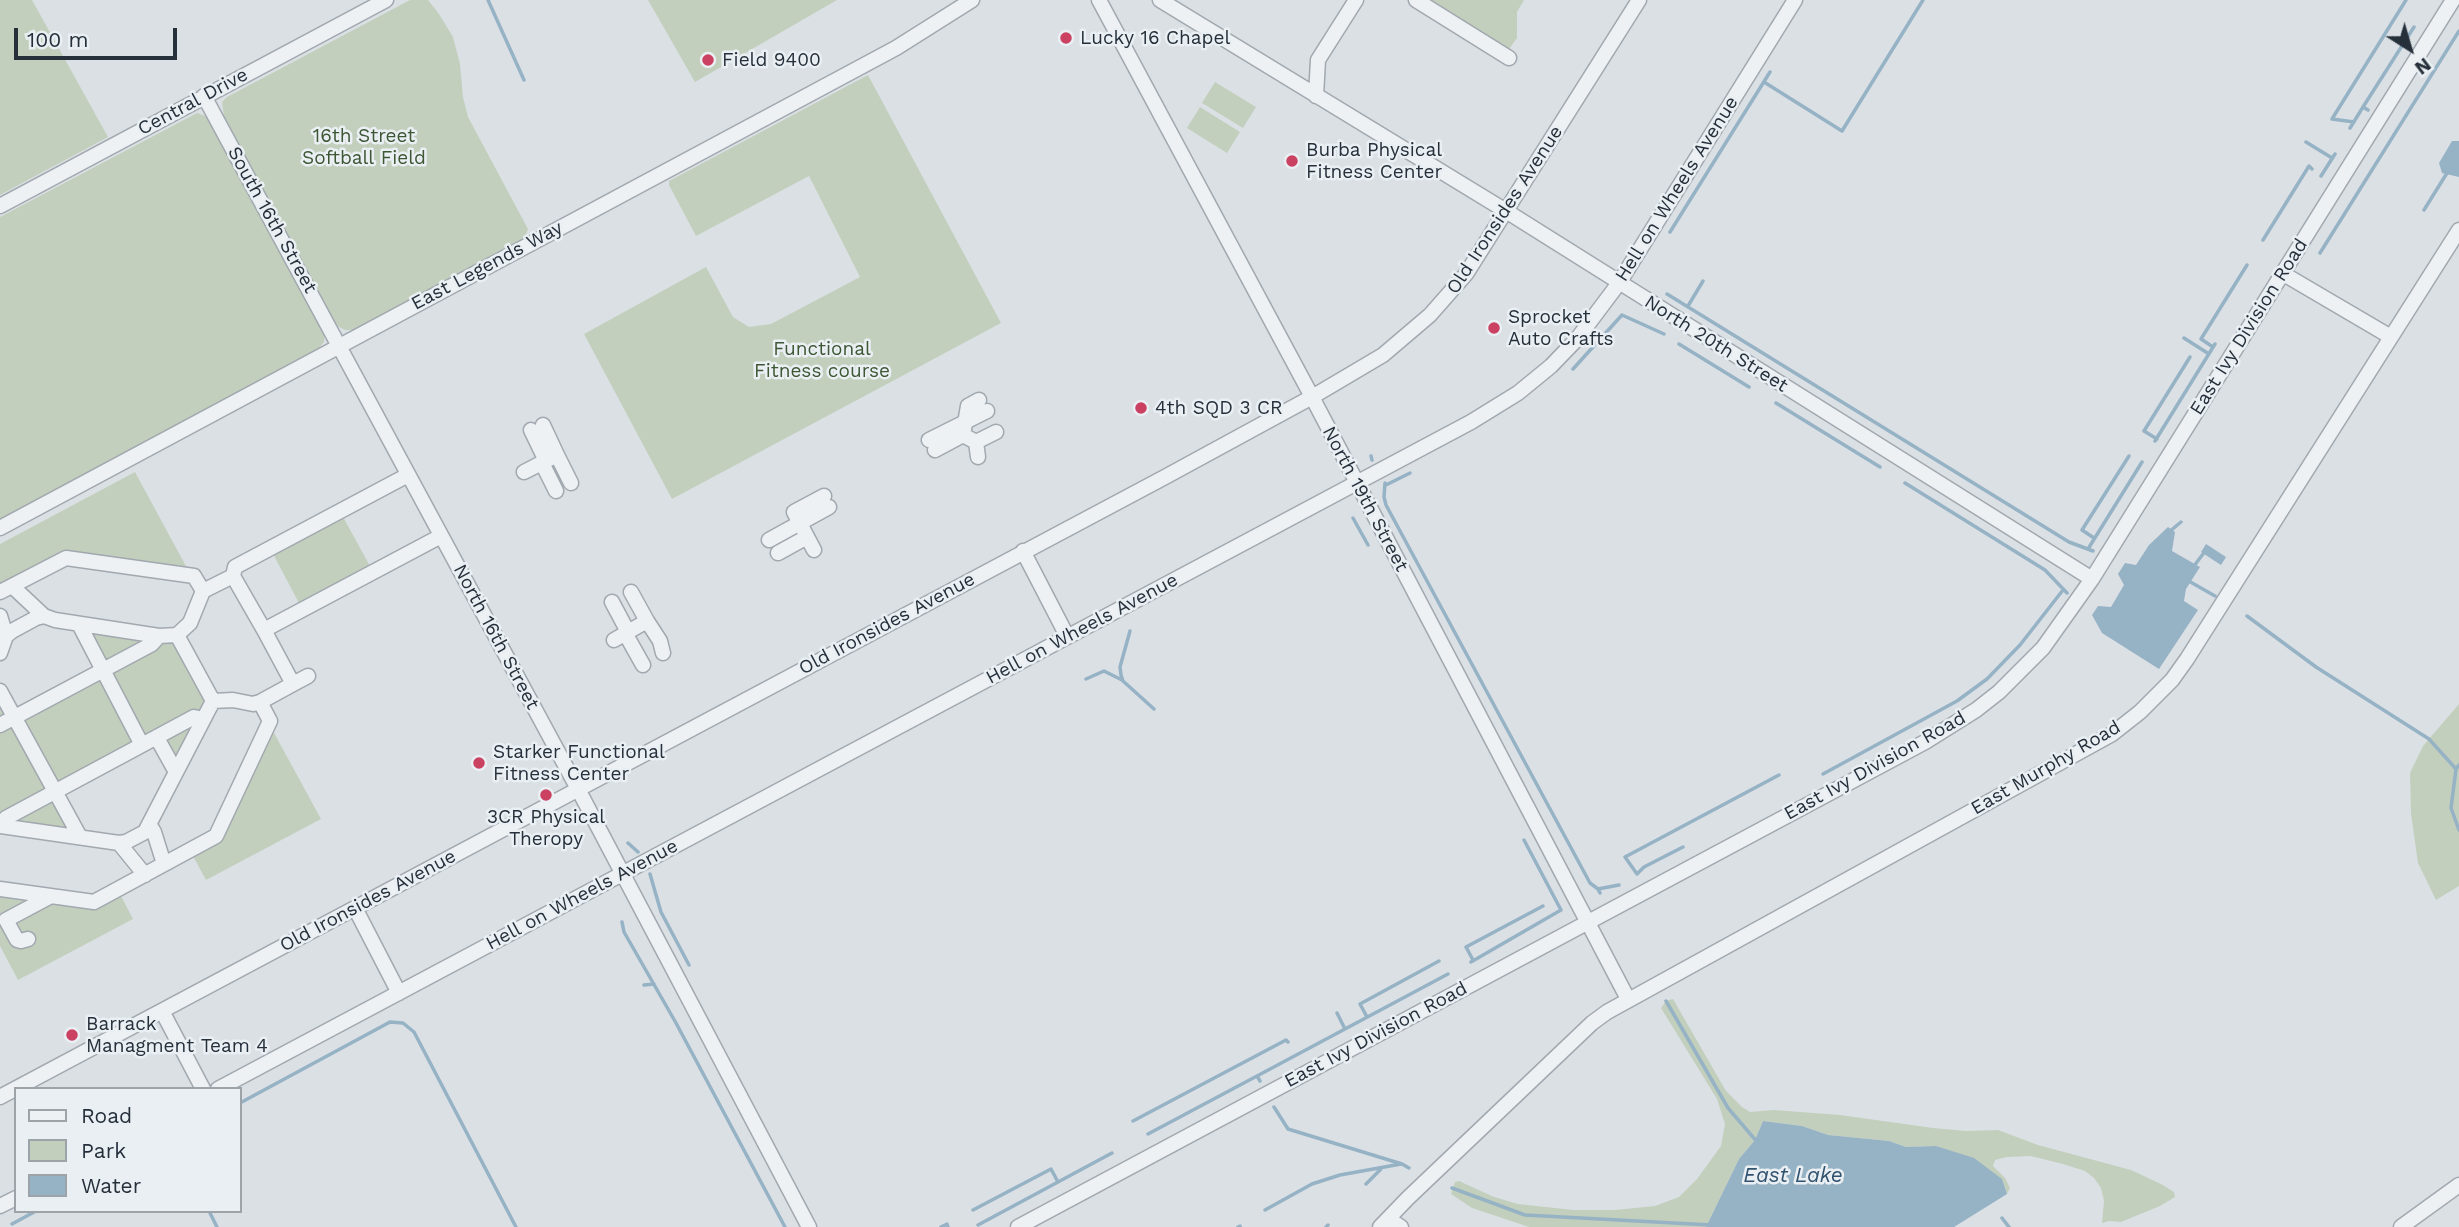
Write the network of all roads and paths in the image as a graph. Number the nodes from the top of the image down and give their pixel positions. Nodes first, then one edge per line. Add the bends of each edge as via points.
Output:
1 (386, 0) edge
2 (972, 0) edge
3 (1099, 0) edge
4 (1356, 0) edge
5 (1416, 0) edge
6 (1639, 0) edge
7 (1795, 0) edge
8 (2453, 0) edge
9 (1163, 1) edge
10 (1508, 58) dead end
11 (204, 96) junction
12 (1316, 96) junction
13 (0, 206) edge
14 (1506, 211) junction
15 (2459, 230) edge
16 (2282, 273) junction
17 (1619, 283) junction
18 (2391, 337) junction
19 (339, 345) junction
20 (1312, 397) junction
21 (984, 405) dead end
22 (537, 428) dead end
23 (996, 432) dead end
24 (970, 439) junction
25 (932, 445) dead end
26 (548, 459) junction
27 (524, 472) dead end
28 (408, 475) junction
29 (1356, 482) junction
30 (571, 483) dead end
31 (556, 491) dead end
32 (826, 501) dead end
33 (799, 523) junction
34 (0, 528) edge
35 (441, 536) junction
36 (769, 540) dead end
37 (1023, 551) junction
38 (778, 553) dead end
39 (233, 576) junction
40 (2092, 579) junction
41 (4, 588) edge
42 (203, 591) junction
43 (631, 592) dead end
44 (612, 602) dead end
45 (0, 615) edge
46 (44, 616) junction
47 (647, 621) junction
48 (79, 624) junction
49 (264, 630) junction
50 (177, 635) junction
51 (622, 635) junction
52 (6, 636) junction
53 (159, 636) junction
54 (1067, 636) junction
55 (0, 653) edge
56 (663, 653) dead end
57 (643, 665) dead end
58 (103, 670) junction
59 (308, 676) dead end
60 (293, 684) junction
61 (0, 691) edge
62 (213, 701) junction
63 (260, 702) junction
64 (15, 716) junction
65 (203, 719) junction
66 (0, 724) edge
67 (157, 738) junction
68 (142, 746) junction
69 (176, 772) junction
70 (578, 789) junction
71 (55, 792) junction
72 (149, 824) junction
73 (0, 826) edge
74 (80, 837) junction
75 (119, 842) junction
76 (164, 864) junction
77 (623, 874) junction
78 (145, 875) junction
79 (0, 889) edge
80 (51, 896) junction
81 (355, 908) junction
82 (1588, 921) junction
83 (28, 939) dead end
84 (399, 993) junction
85 (1628, 999) junction
86 (162, 1011) junction
87 (19, 1087) edge
88 (201, 1087) edge
89 (222, 1087) edge
90 (2459, 1185) edge
91 (1390, 1224) edge
92 (809, 1227) edge
93 (1018, 1227) edge
94 (2401, 1227) edge

1 - 11 street, Central Drive
2 - 19 street, East Legends Way via 896,48
3 - 20 street, North 19th Street
4 - 12 street via 1318,60
5 - 10 street
6 - 14 street, Old Ironsides Avenue
7 - 17 street, Hell on Wheels Avenue
8 - 16 street, East Ivy Division Road
9 - 12 street, North 20th Street
11 - 13 street, Central Drive
11 - 19 street, South 16th Street
12 - 14 street, North 20th Street
14 - 17 street, North 20th Street
14 - 20 street, Old Ironsides Avenue via 1466,274 1430,316 1383,355
15 - 18 street, East Murphy Road
16 - 18 street
16 - 40 street, East Ivy Division Road
17 - 29 street, Hell on Wheels Avenue via 1577,339 1537,379 1471,422
17 - 40 street, North 20th Street
18 - 85 street, East Murphy Road via 2187,659 2140,712 2112,734
19 - 28 street, North 16th Street
19 - 34 street, East Legends Way
20 - 29 street, North 19th Street
20 - 37 street, Old Ironsides Avenue
21 - 24 street
22 - 26 street
23 - 24 street
24 - 25 street
26 - 27 street
26 - 30 street
26 - 31 street
28 - 35 street, North 16th Street
28 - 39 street via 267,548 235,567
29 - 54 street, Hell on Wheels Avenue
29 - 82 street, North 19th Street
32 - 33 street via 794,512
33 - 36 street
33 - 38 street via 811,543
35 - 49 street
35 - 70 street, North 16th Street
37 - 54 street
37 - 70 street, Old Ironsides Avenue
39 - 42 street
39 - 49 street
40 - 82 street, East Ivy Division Road via 2022,672 1976,710 1925,742
41 - 42 street via 66,558 194,576
41 - 46 street
42 - 50 street via 190,623
43 - 47 street
44 - 51 street
45 - 52 street
46 - 48 street
46 - 52 street
47 - 51 street
47 - 56 street
48 - 53 street
48 - 58 street
49 - 60 street
50 - 53 street
50 - 62 street
51 - 57 street
52 - 55 street
53 - 58 street
54 - 77 street, Hell on Wheels Avenue
58 - 64 street
58 - 68 street
59 - 60 street
60 - 63 street
61 - 64 street
62 - 63 street
62 - 65 street
63 - 76 street via 271,721 216,836
64 - 66 street
64 - 71 street
65 - 67 street via 194,717
65 - 69 street
67 - 68 street
67 - 69 street
68 - 71 street
69 - 72 street
70 - 77 street, North 16th Street
70 - 81 street, Old Ironsides Avenue
71 - 73 street via 6,817
71 - 74 street
72 - 75 street via 145,832
72 - 76 street
73 - 74 street
74 - 75 street
75 - 78 street
76 - 78 street
77 - 84 street, Hell on Wheels Avenue
77 - 92 street, North 16th Street
78 - 80 street via 94,902
79 - 80 street
80 - 83 street via 6,920 18,940
81 - 84 street
81 - 86 street, Old Ironsides Avenue
82 - 85 street, North 19th Street
82 - 93 street, East Ivy Division Road
84 - 89 street, Hell on Wheels Avenue
85 - 91 street, East Murphy Road via 1592,1023 1408,1198
86 - 87 street, Old Ironsides Avenue
86 - 88 street
90 - 94 street

